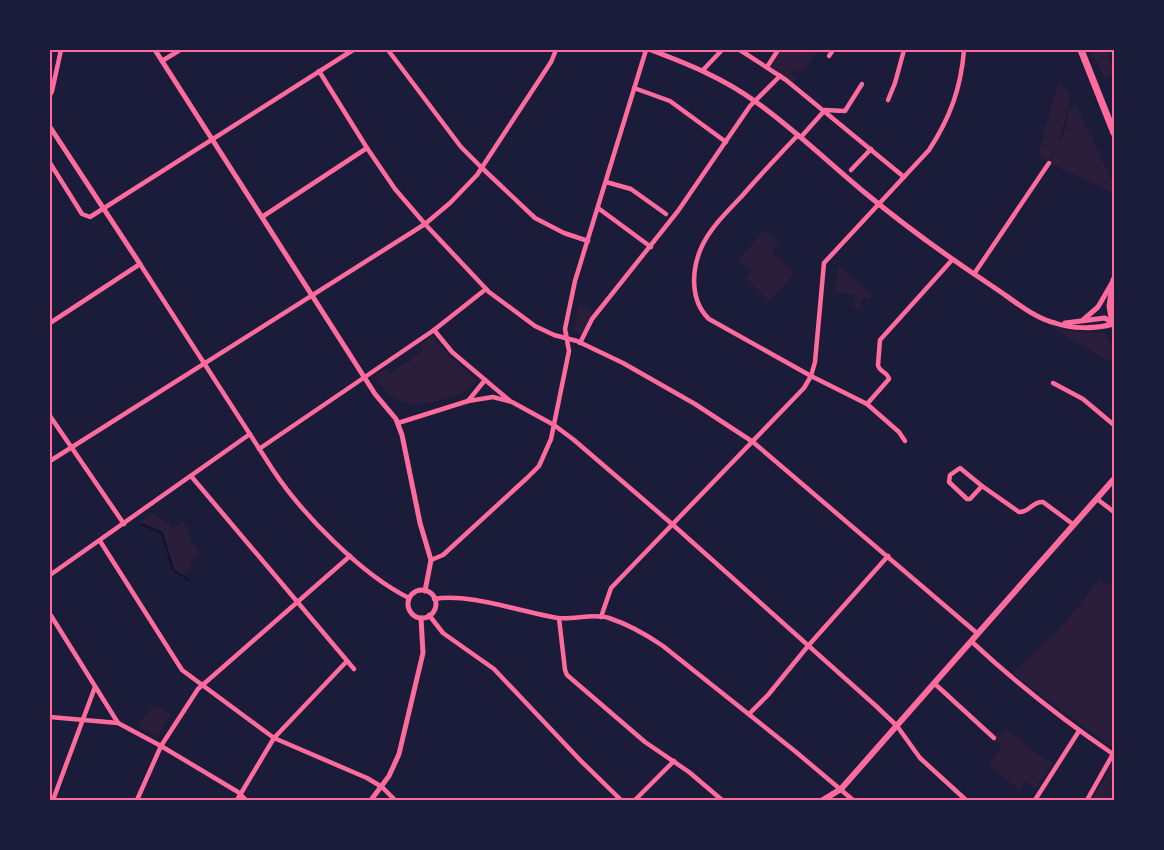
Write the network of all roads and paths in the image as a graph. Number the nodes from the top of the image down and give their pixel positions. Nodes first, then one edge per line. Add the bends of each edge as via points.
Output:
1 (62, 50) edge
2 (154, 50) edge
3 (180, 50) edge
4 (353, 50) edge
5 (388, 50) edge
6 (556, 50) edge
7 (646, 50) edge
8 (651, 50) edge
9 (722, 50) edge
10 (740, 50) edge
11 (778, 50) edge
12 (833, 50) edge
13 (904, 50) edge
14 (964, 50) edge
15 (1081, 50) edge
16 (830, 56) dead end
17 (162, 61) junction
18 (767, 67) junction
19 (703, 70) junction
20 (319, 71) junction
21 (780, 76) junction
22 (862, 84) dead end
23 (634, 88) junction
24 (50, 94) edge
25 (888, 99) dead end
26 (756, 101) junction
27 (825, 110) junction
28 (845, 111) junction
29 (840, 123) junction
30 (50, 127) edge
31 (1114, 131) edge
32 (799, 136) junction
33 (210, 139) junction
34 (726, 142) junction
35 (367, 148) junction
36 (871, 149) junction
37 (50, 163) edge
38 (1049, 163) dead end
39 (482, 168) junction
40 (851, 170) dead end
41 (904, 177) junction
42 (606, 182) junction
43 (879, 204) junction
44 (103, 208) junction
45 (598, 208) junction
46 (666, 214) dead end
47 (262, 217) junction
48 (425, 224) junction
49 (588, 241) junction
50 (651, 247) junction
51 (952, 260) junction
52 (140, 264) junction
53 (974, 274) junction
54 (1114, 279) edge
55 (486, 289) junction
56 (312, 295) junction
57 (1082, 321) junction
58 (50, 323) edge
59 (1058, 324) junction
60 (1114, 326) edge
61 (434, 330) junction
62 (567, 339) junction
63 (580, 343) junction
64 (205, 362) junction
65 (811, 376) junction
66 (366, 378) junction
67 (484, 380) junction
68 (1053, 383) dead end
69 (468, 401) junction
70 (512, 402) junction
71 (867, 404) junction
72 (50, 416) edge
73 (398, 423) junction
74 (554, 425) junction
75 (1114, 425) edge
76 (250, 434) junction
77 (905, 441) dead end
78 (753, 442) junction
79 (70, 447) junction
80 (259, 449) junction
81 (50, 461) edge
82 (191, 476) junction
83 (1113, 483) edge
84 (982, 486) junction
85 (1097, 499) junction
86 (1114, 513) edge
87 (124, 524) junction
88 (672, 524) junction
89 (1074, 525) junction
90 (100, 541) junction
91 (350, 556) junction
92 (888, 556) junction
93 (431, 560) junction
94 (50, 575) edge
95 (425, 591) junction
96 (409, 598) junction
97 (434, 599) junction
98 (298, 602) junction
99 (50, 614) edge
100 (429, 615) junction
101 (601, 617) junction
102 (422, 618) junction
103 (559, 618) junction
104 (978, 634) junction
105 (971, 641) junction
106 (808, 646) junction
107 (347, 661) junction
108 (354, 669) dead end
109 (934, 683) junction
110 (203, 685) junction
111 (95, 687) junction
112 (749, 714) junction
113 (50, 717) edge
114 (83, 720) junction
115 (118, 723) junction
116 (897, 726) junction
117 (1079, 731) junction
118 (274, 738) junction
119 (994, 738) dead end
120 (161, 746) junction
121 (1113, 754) edge
122 (674, 761) junction
123 (382, 787) junction
124 (841, 789) junction
125 (241, 794) junction
126 (53, 801) edge
127 (137, 801) edge
128 (237, 801) edge
129 (246, 801) edge
130 (371, 801) edge
131 (395, 801) edge
132 (621, 801) edge
133 (636, 801) edge
134 (722, 801) edge
135 (823, 801) edge
136 (853, 801) edge
137 (966, 801) edge
138 (1035, 801) edge
139 (1088, 801) edge

1 - 24 street
2 - 17 street
3 - 17 street
4 - 20 street
5 - 39 street via 461,147
6 - 39 street
7 - 23 street
8 - 19 street
9 - 19 street
10 - 18 street
11 - 18 street
12 - 16 street
13 - 25 street
14 - 41 street via 959,90 945,125
15 - 31 main road
17 - 33 street
18 - 21 street
19 - 26 street
20 - 33 street
20 - 35 street
21 - 26 street
21 - 27 street
22 - 28 street
23 - 34 street via 661,97
23 - 42 street
26 - 32 street
26 - 34 street
27 - 28 street
27 - 29 street
27 - 32 street
28 - 29 street
29 - 36 street
30 - 44 street
32 - 43 street
32 - 65 street via 707,238 696,265 695,289 699,309 709,320
33 - 44 street
33 - 47 street
34 - 50 street
35 - 47 street
35 - 48 street
36 - 40 street
36 - 41 street
37 - 44 street via 82,213 90,217
38 - 53 street
39 - 48 street
39 - 49 street via 535,218
41 - 43 street
42 - 45 street
42 - 46 street via 635,192
43 - 51 street
43 - 65 street via 824,263
44 - 52 street
45 - 49 street
45 - 50 street
47 - 56 street
48 - 55 street
48 - 56 street
49 - 62 street via 570,303
50 - 63 street via 592,320
51 - 53 street
51 - 71 street via 880,340 878,368 889,379
52 - 58 street
52 - 64 street
53 - 59 street via 1033,313
54 - 57 street via 1098,307
54 - 60 main road via 1110,306
55 - 61 street
55 - 62 street via 535,326
56 - 64 street
56 - 66 street
57 - 59 street
57 - 60 street via 1105,318
59 - 60 street
61 - 66 street
61 - 67 street
62 - 63 street
62 - 74 street via 569,351
63 - 78 street via 695,404
64 - 76 street
64 - 79 street
65 - 71 street
65 - 78 street
66 - 73 street
66 - 80 street
67 - 69 street
67 - 70 street
68 - 75 street via 1083,399
69 - 70 street via 493,397
69 - 73 street
70 - 74 street
71 - 77 street
72 - 79 street
73 - 93 street
74 - 88 street
74 - 93 street via 548,447 534,471 443,555
76 - 80 street
76 - 82 street
78 - 88 street
78 - 92 street
79 - 81 street
79 - 87 street
80 - 91 street via 294,498
82 - 87 street
82 - 98 street
83 - 85 main road
84 - 84 street via 960,468 948,478 950,485 969,500
84 - 89 street via 1019,512 1043,502
85 - 86 street
85 - 89 main road
87 - 90 street
88 - 101 street via 612,588
88 - 106 street
89 - 104 main road
90 - 94 street
90 - 110 street via 176,664
91 - 96 street via 385,585
91 - 98 street
92 - 104 street
92 - 106 street
93 - 95 street
95 - 96 street via 417,591
95 - 97 street
96 - 102 street via 410,611
97 - 100 street via 435,608
97 - 103 street via 453,597
98 - 107 street
98 - 110 street
99 - 111 street
100 - 102 street
100 - 132 street via 443,633 496,671
101 - 103 street
101 - 112 street via 656,641
102 - 123 street via 419,674 399,754
103 - 122 street via 567,675 645,742
104 - 105 main road
105 - 109 main road
105 - 117 street via 1007,675
106 - 112 street
106 - 116 street
107 - 108 street
107 - 118 street
109 - 116 main road
109 - 119 street
110 - 118 street
110 - 120 street
111 - 114 street
111 - 115 street
112 - 124 street
113 - 114 street
114 - 115 street
114 - 126 street
115 - 120 street
116 - 124 main road
116 - 137 street via 920,758
117 - 121 street
117 - 138 street
118 - 123 street
118 - 125 street
120 - 125 street
120 - 127 street
121 - 139 street
122 - 133 street
122 - 134 street
123 - 130 street
123 - 131 street
124 - 135 main road
124 - 136 street
125 - 128 street
125 - 129 street

